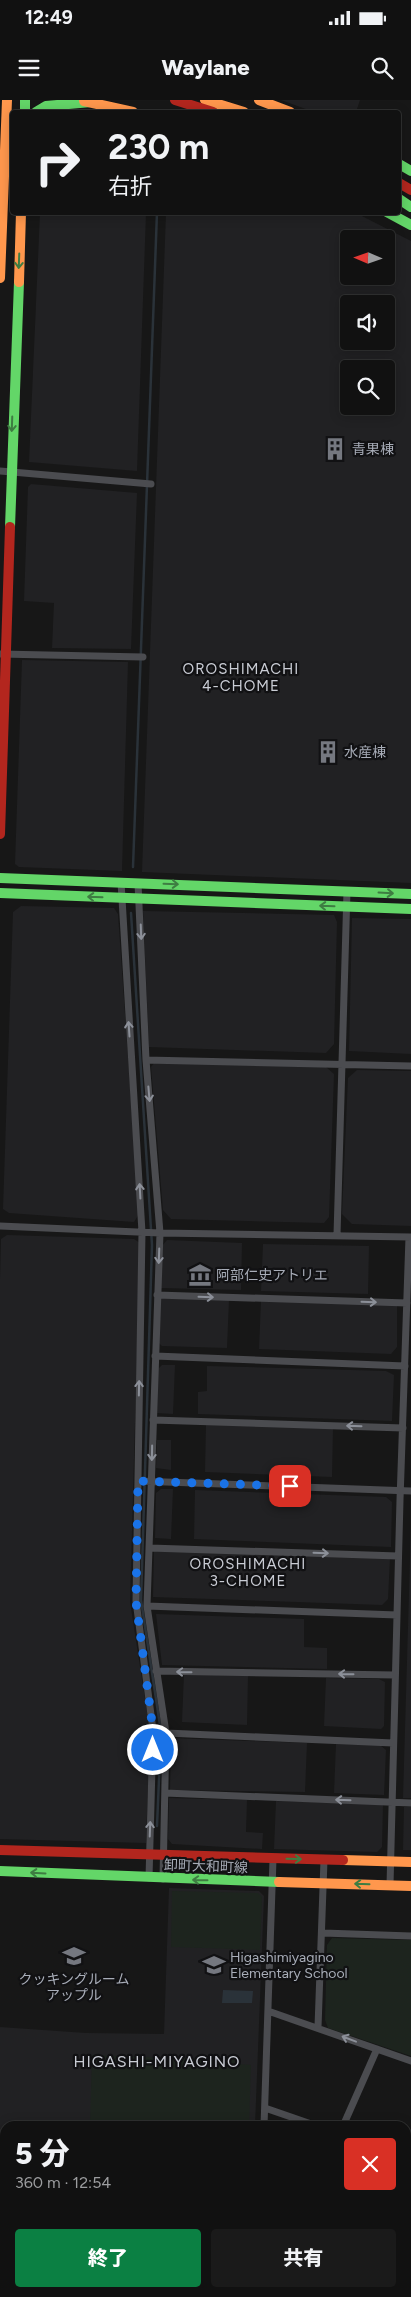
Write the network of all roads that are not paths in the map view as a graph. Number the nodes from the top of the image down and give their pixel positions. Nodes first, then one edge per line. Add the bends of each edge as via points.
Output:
1 (7, 100) edge
2 (206, 100) edge
3 (259, 100) edge
4 (86, 101) edge
5 (179, 101) edge
6 (39, 110) edge
7 (124, 110) edge
8 (207, 110) edge
9 (238, 110) edge
10 (285, 110) edge
11 (21, 215) edge
12 (393, 215) edge
13 (411, 225) edge
14 (0, 278) edge
15 (5, 472) edge
16 (151, 484) dead end
17 (2, 654) edge
18 (143, 657) dead end
19 (0, 834) edge
20 (0, 878) edge
21 (121, 882) junction
22 (138, 883) junction
23 (347, 891) junction
24 (0, 893) edge
25 (411, 894) edge
26 (121, 898) junction
27 (139, 898) junction
28 (347, 906) junction
29 (411, 909) edge
30 (146, 1060) junction
31 (342, 1064) junction
32 (411, 1066) edge
33 (0, 1226) edge
34 (143, 1232) junction
35 (157, 1233) junction
36 (337, 1235) junction
37 (410, 1237) edge
38 (157, 1295) junction
39 (407, 1303) junction
40 (155, 1356) junction
41 (404, 1366) junction
42 (153, 1420) junction
43 (403, 1428) junction
44 (138, 1481) junction
45 (151, 1481) junction
46 (400, 1490) junction
47 (411, 1491) edge
48 (150, 1548) junction
49 (398, 1556) junction
50 (147, 1606) junction
51 (397, 1615) junction
52 (156, 1671) junction
53 (395, 1675) junction
54 (166, 1734) junction
55 (393, 1743) junction
56 (165, 1792) junction
57 (392, 1802) junction
58 (411, 1803) edge
59 (0, 1850) edge
60 (150, 1854) junction
61 (163, 1854) junction
62 (273, 1858) junction
63 (324, 1860) junction
64 (391, 1861) junction
65 (411, 1862) edge
66 (0, 1871) edge
67 (149, 1878) junction
68 (163, 1879) junction
69 (272, 1882) junction
70 (323, 1883) junction
71 (390, 1885) junction
72 (411, 1886) edge
73 (323, 1933) junction
74 (411, 1936) edge
75 (268, 2011) junction
76 (318, 2027) junction
77 (377, 2049) junction
78 (411, 2061) edge
79 (265, 2108) junction
80 (264, 2121) edge
81 (303, 2121) edge
82 (345, 2121) edge

1 - 14 main road
2 - 9 main road
3 - 10 main road
4 - 6 main road via 46,106
4 - 7 main road
5 - 8 main road
11 -> 15 main road
12 - 13 main road
15 - 16 street
15 - 17 main road
17 - 18 street
17 - 19 main road
20 - 21 main road
21 - 22 main road
21 - 26 street
22 -> 23 main road
22 - 27 street
23 -> 25 main road
23 - 28 street
26 -> 24 main road
26 - 27 main road
34 -> 26 street
28 -> 27 main road
27 -> 30 street
28 - 29 main road
28 - 31 street
30 - 31 street
30 -> 35 street
31 - 32 street
31 - 36 street
33 - 34 street
34 - 35 street
44 -> 34 street
35 - 36 street
35 -> 38 street
36 - 37 street
37 - 39 street
38 -> 39 street
38 - 40 street
39 - 41 street
40 - 41 street
40 - 42 street
41 - 43 street
43 -> 42 street
42 -> 45 street
43 - 46 street
44 - 45 street
60 -> 44 street via 153,1730 136,1602
45 - 46 street
45 - 48 street
46 - 47 street
46 - 49 street
48 -> 49 street
48 - 50 street
49 - 51 street
50 - 51 street
50 - 52 street
51 - 53 street
53 -> 52 street
52 - 54 street
53 - 55 street
54 - 55 street
54 - 56 street
55 - 57 street
57 -> 56 street
56 - 61 street
57 - 58 street
57 - 64 street
59 - 60 main road, 卸町大和町線
60 - 61 main road, 卸町大和町線
60 - 67 street
61 - 62 main road, 卸町大和町線
61 - 68 street
62 -> 63 main road, 卸町大和町線
62 - 69 street
63 - 64 main road, 卸町大和町線
63 - 70 street
64 - 65 main road, 卸町大和町線
64 - 71 street
67 -> 66 main road, 卸町大和町線
67 - 68 main road, 卸町大和町線
69 -> 68 main road, 卸町大和町線
69 - 70 main road, 卸町大和町線
69 - 75 street
71 -> 70 main road, 卸町大和町線
70 - 73 street
71 - 72 main road, 卸町大和町線
73 - 74 street
73 - 76 street
75 - 76 street
75 - 79 street
77 -> 76 street
77 - 78 street
77 - 82 street
79 - 80 street
79 - 81 street

